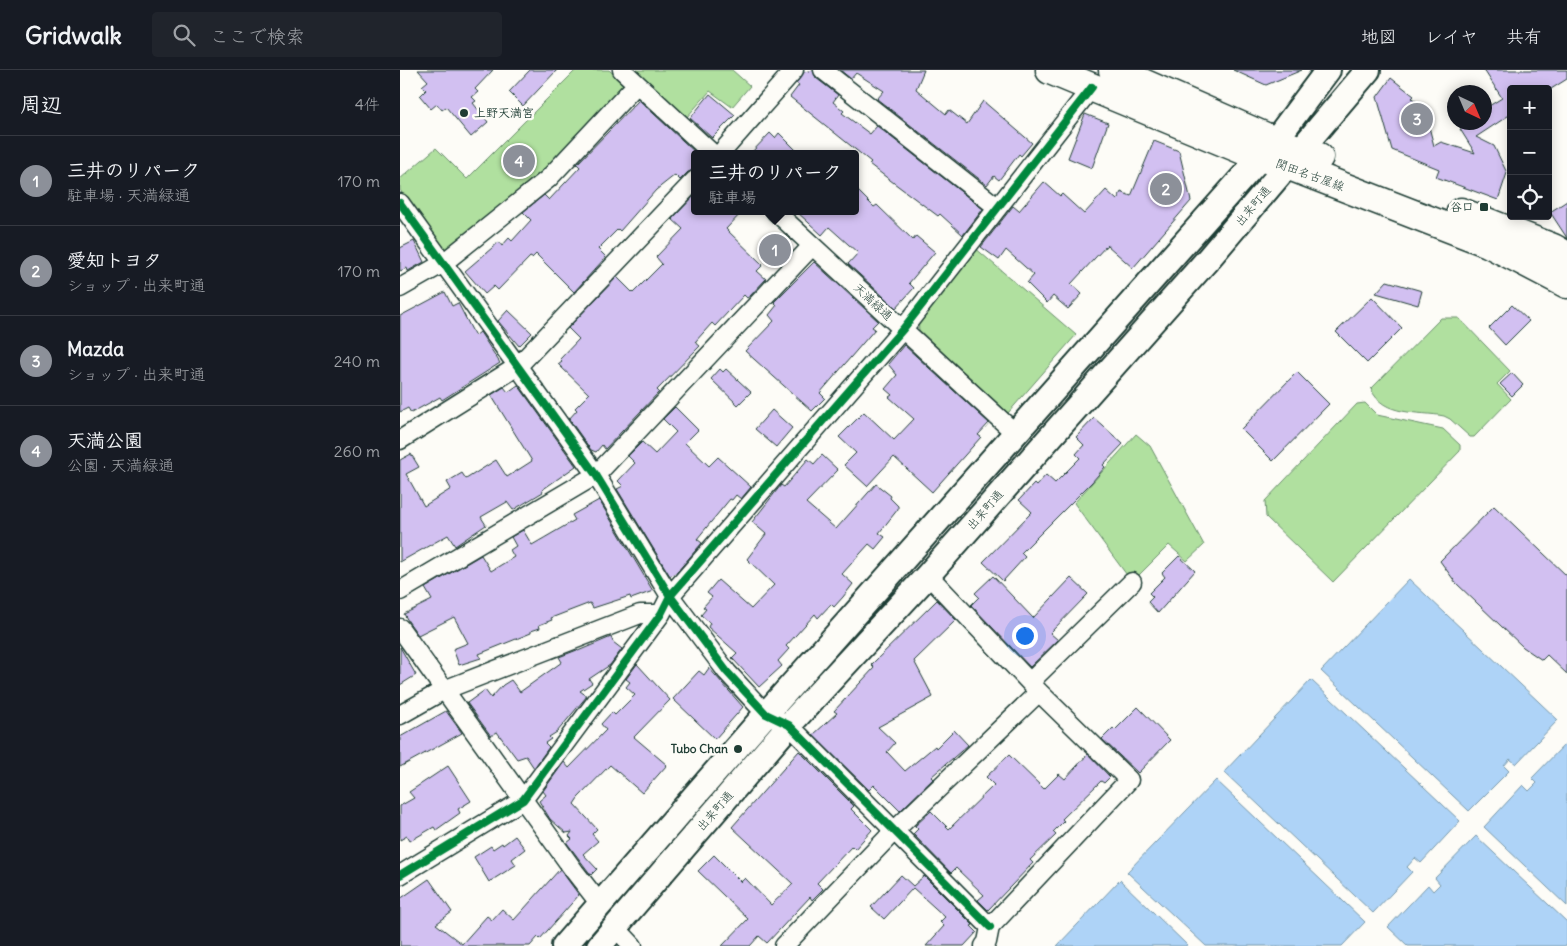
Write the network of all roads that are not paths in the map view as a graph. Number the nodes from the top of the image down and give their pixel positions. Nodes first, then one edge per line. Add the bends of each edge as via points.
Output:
1 (622, 70) edge
2 (794, 70) edge
3 (822, 70) edge
4 (1050, 70) edge
5 (1113, 70) edge
6 (1328, 70) edge
7 (1368, 70) edge
8 (637, 84) junction
9 (1092, 87) junction
10 (710, 150) edge
11 (724, 150) edge
12 (1281, 153) junction
13 (691, 184) edge
14 (400, 203) edge
15 (997, 207) junction
16 (779, 215) edge
17 (812, 246) junction
18 (1567, 256) edge
19 (442, 264) junction
20 (1567, 284) edge
21 (400, 288) edge
22 (903, 329) junction
23 (518, 366) junction
24 (1015, 433) junction
25 (400, 440) edge
26 (596, 475) junction
27 (928, 575) junction
28 (1132, 582) dead end
29 (400, 591) edge
30 (670, 596) junction
31 (661, 614) junction
32 (400, 628) edge
33 (1035, 687) junction
34 (444, 690) junction
35 (766, 714) junction
36 (400, 715) edge
37 (789, 725) junction
38 (523, 800) junction
39 (894, 832) junction
40 (400, 874) edge
41 (600, 904) junction
42 (615, 927) junction
43 (990, 927) junction
44 (564, 946) edge
45 (599, 946) edge
46 (633, 946) edge
47 (784, 946) edge
48 (984, 946) edge

1 - 8 street
2 - 11 street
3 - 15 street
4 - 9 main road, 関田名古屋線
5 - 12 main road, 関田名古屋線
6 - 12 main road, 出来町通
7 - 12 main road, 出来町通
8 - 10 street
8 - 19 street via 548,179
9 - 12 main road, 関田名古屋線
9 - 15 street
12 - 18 main road, 関田名古屋線 via 1553,248
12 - 20 main road, 関田名古屋線 via 1488,243
12 - 24 main road, 出来町通
12 - 27 main road, 出来町通 via 1209,258
13 - 23 street
14 - 19 street
15 - 22 street
16 - 17 street, 天満緑通
17 - 22 street, 天満緑通
17 - 26 street
19 - 21 street
19 - 23 street
22 - 24 street, 天満緑通
22 - 30 street
23 - 25 street
23 - 26 street
24 - 35 main road, 出来町通
26 - 29 street
26 - 30 street
27 - 33 street
27 - 37 main road, 出来町通
28 - 33 street
30 - 31 street
30 - 35 street via 727,672
31 - 34 street via 640,614
31 - 38 street
32 - 34 street
33 - 39 street
33 - 43 street via 1128,780
34 - 36 street
34 - 38 street
35 - 37 street
35 - 41 main road, 出来町通
37 - 39 street
37 - 42 main road, 出来町通
38 - 40 street
38 - 41 street
39 - 43 street
39 - 47 street
41 - 44 main road, 出来町通
42 - 45 main road, 出来町通
42 - 46 street
43 - 48 street

